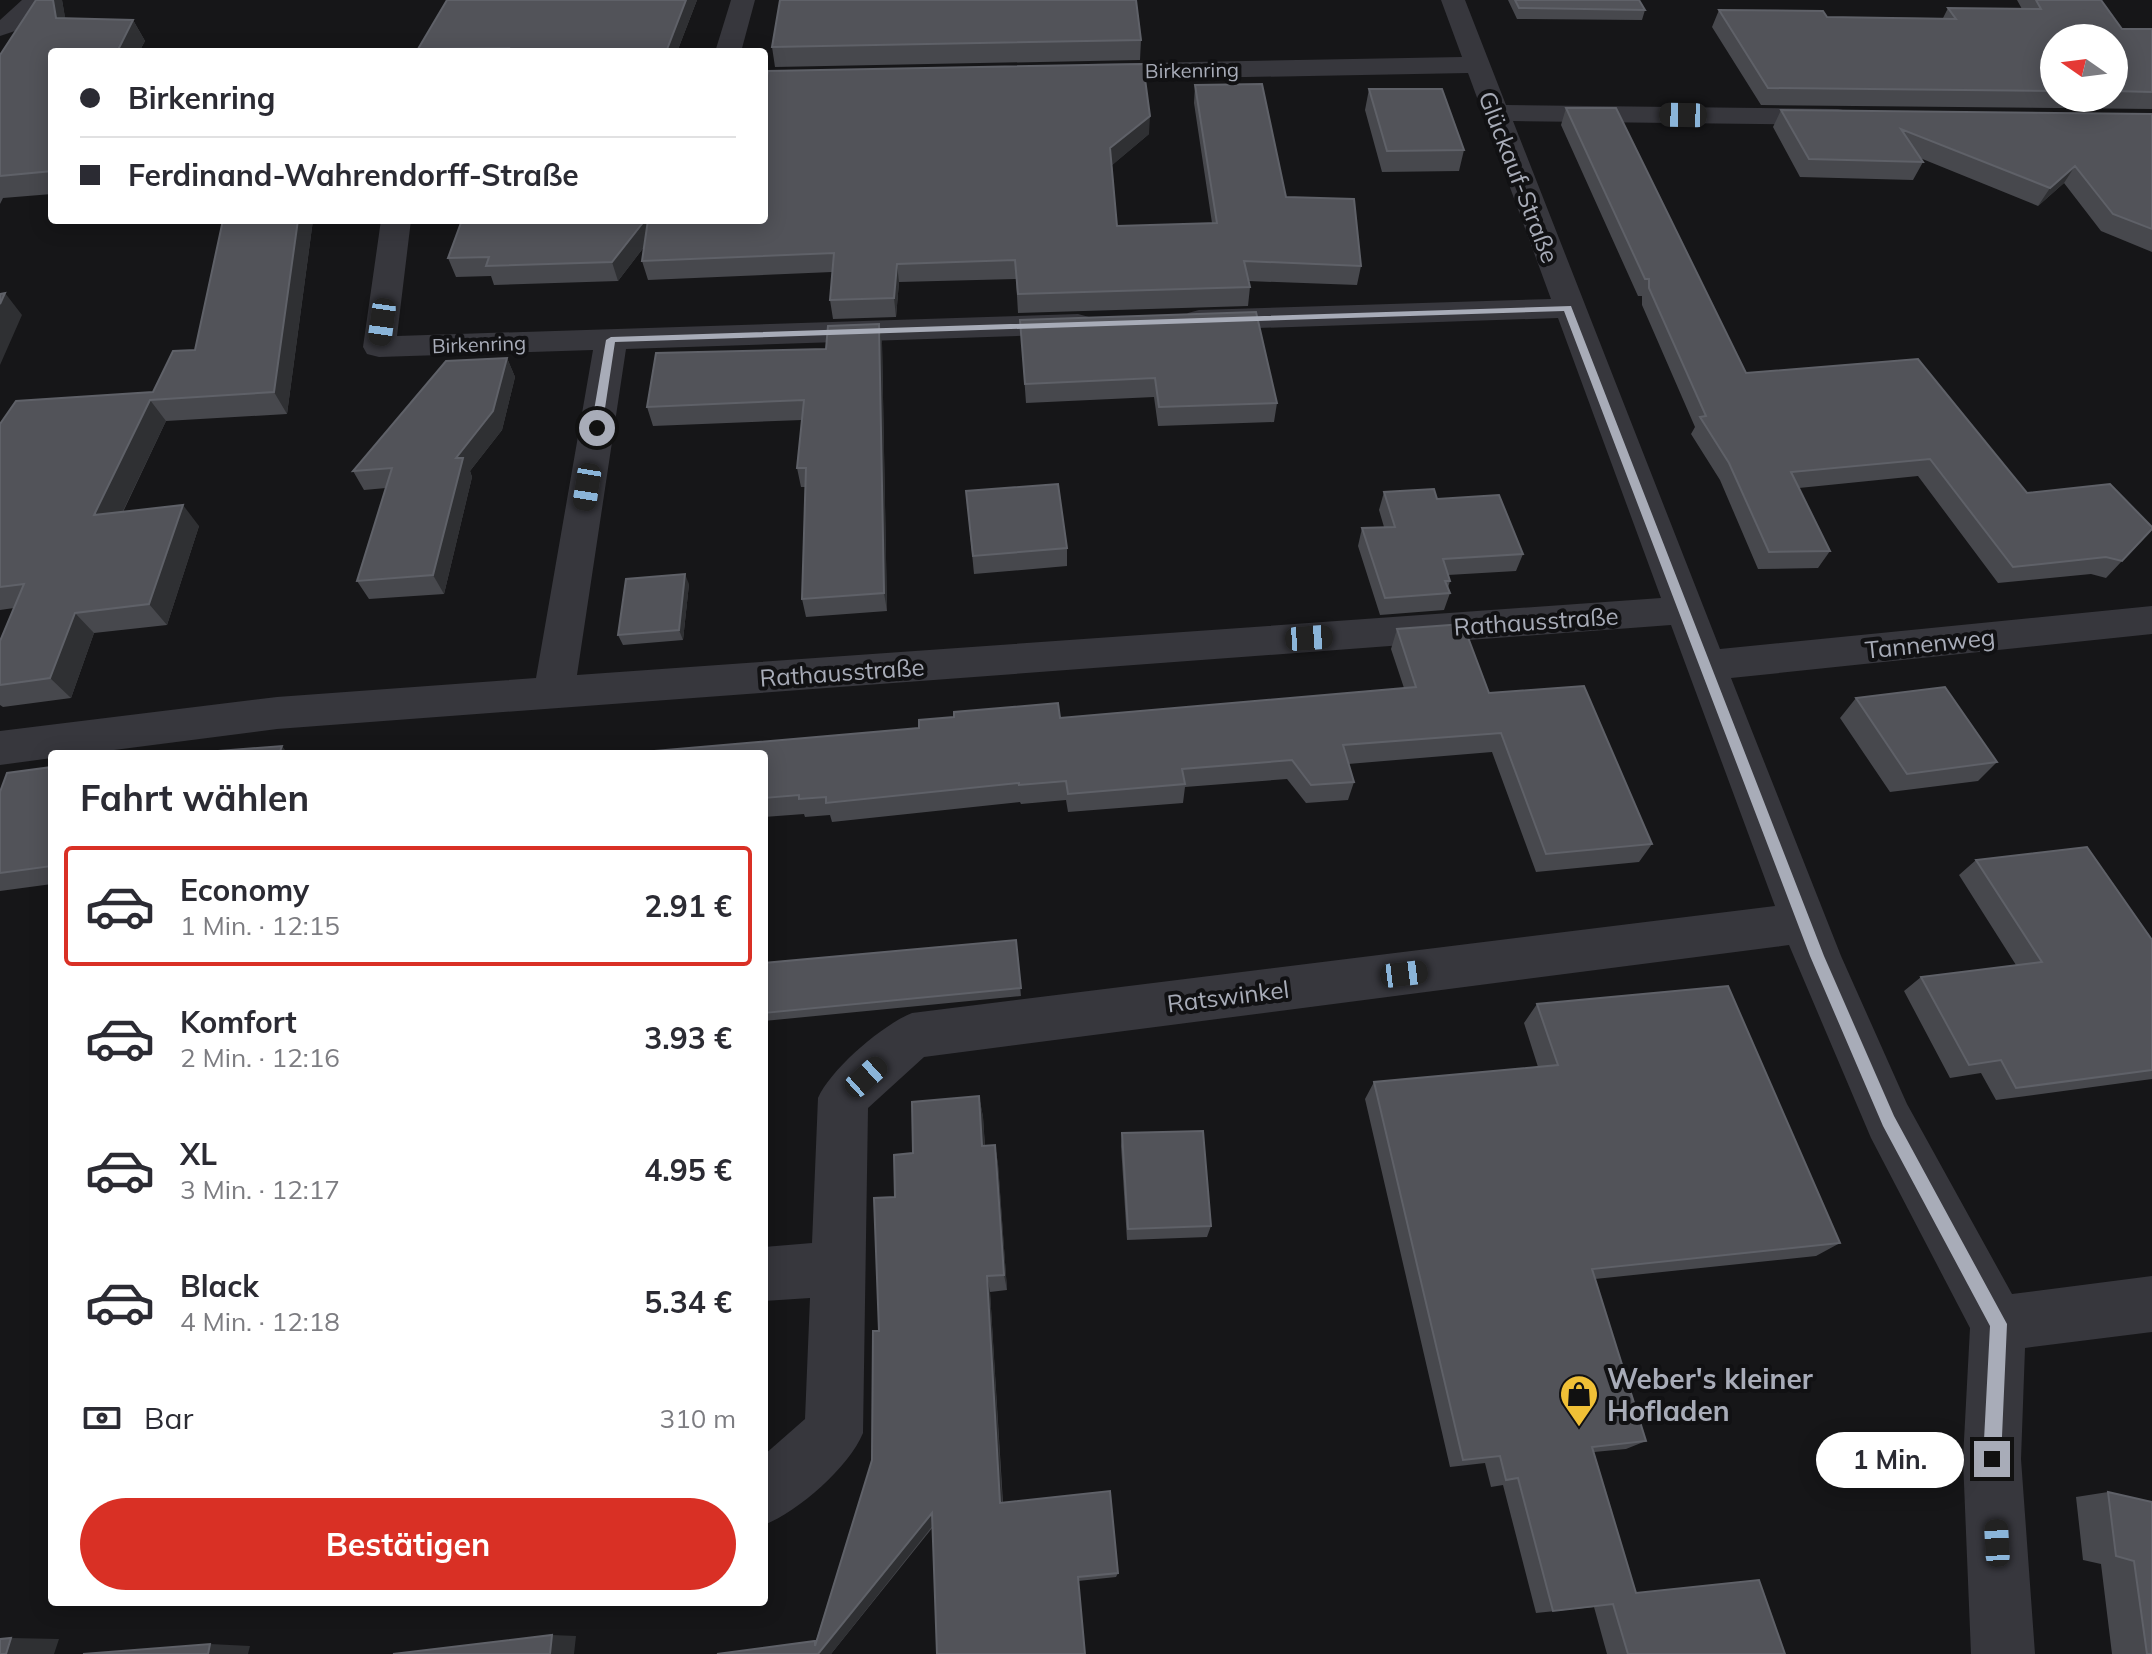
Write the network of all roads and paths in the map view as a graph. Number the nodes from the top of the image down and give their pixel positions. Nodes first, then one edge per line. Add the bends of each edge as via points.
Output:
1 (36, 0) edge
2 (743, 0) edge
3 (1453, 0) edge
4 (0, 28) edge
5 (729, 48) edge
6 (1477, 65) junction
7 (1065, 73) edge
8 (1496, 113) junction
9 (1871, 117) edge
10 (395, 224) edge
11 (1568, 308) junction
12 (1169, 321) edge
13 (1105, 323) edge
14 (611, 340) junction
15 (1686, 610) junction
16 (2152, 620) edge
17 (1707, 665) junction
18 (554, 694) junction
19 (0, 748) edge
20 (1804, 923) junction
21 (839, 1268) junction
22 (768, 1274) edge
23 (2152, 1304) edge
24 (1998, 1324) junction
25 (768, 1491) edge
26 (2003, 1654) edge

1 - 4 street via 12,24
2 - 5 street
3 - 6 street, Glückauf-Straße
6 - 7 street, Birkenring
6 - 8 street, Glückauf-Straße
8 - 9 street
8 - 11 street, Glückauf-Straße
10 - 14 street, Birkenring via 379,347
11 - 12 street
11 - 15 street, Glückauf-Straße
13 - 14 street, Birkenring
14 - 18 street
15 - 17 street, Glückauf-Straße
15 - 18 street, Rathausstraße
16 - 17 street, Tannenweg
17 - 20 street, Glückauf-Straße
18 - 19 street, Rathausstraße via 277,713
20 - 21 street, Ratswinkel via 912,1036 843,1098
20 - 24 street, Glückauf-Straße via 1889,1121
21 - 22 street
21 - 25 street, Ratswinkel via 834,1433
23 - 24 street
24 - 26 street via 1992,1459

